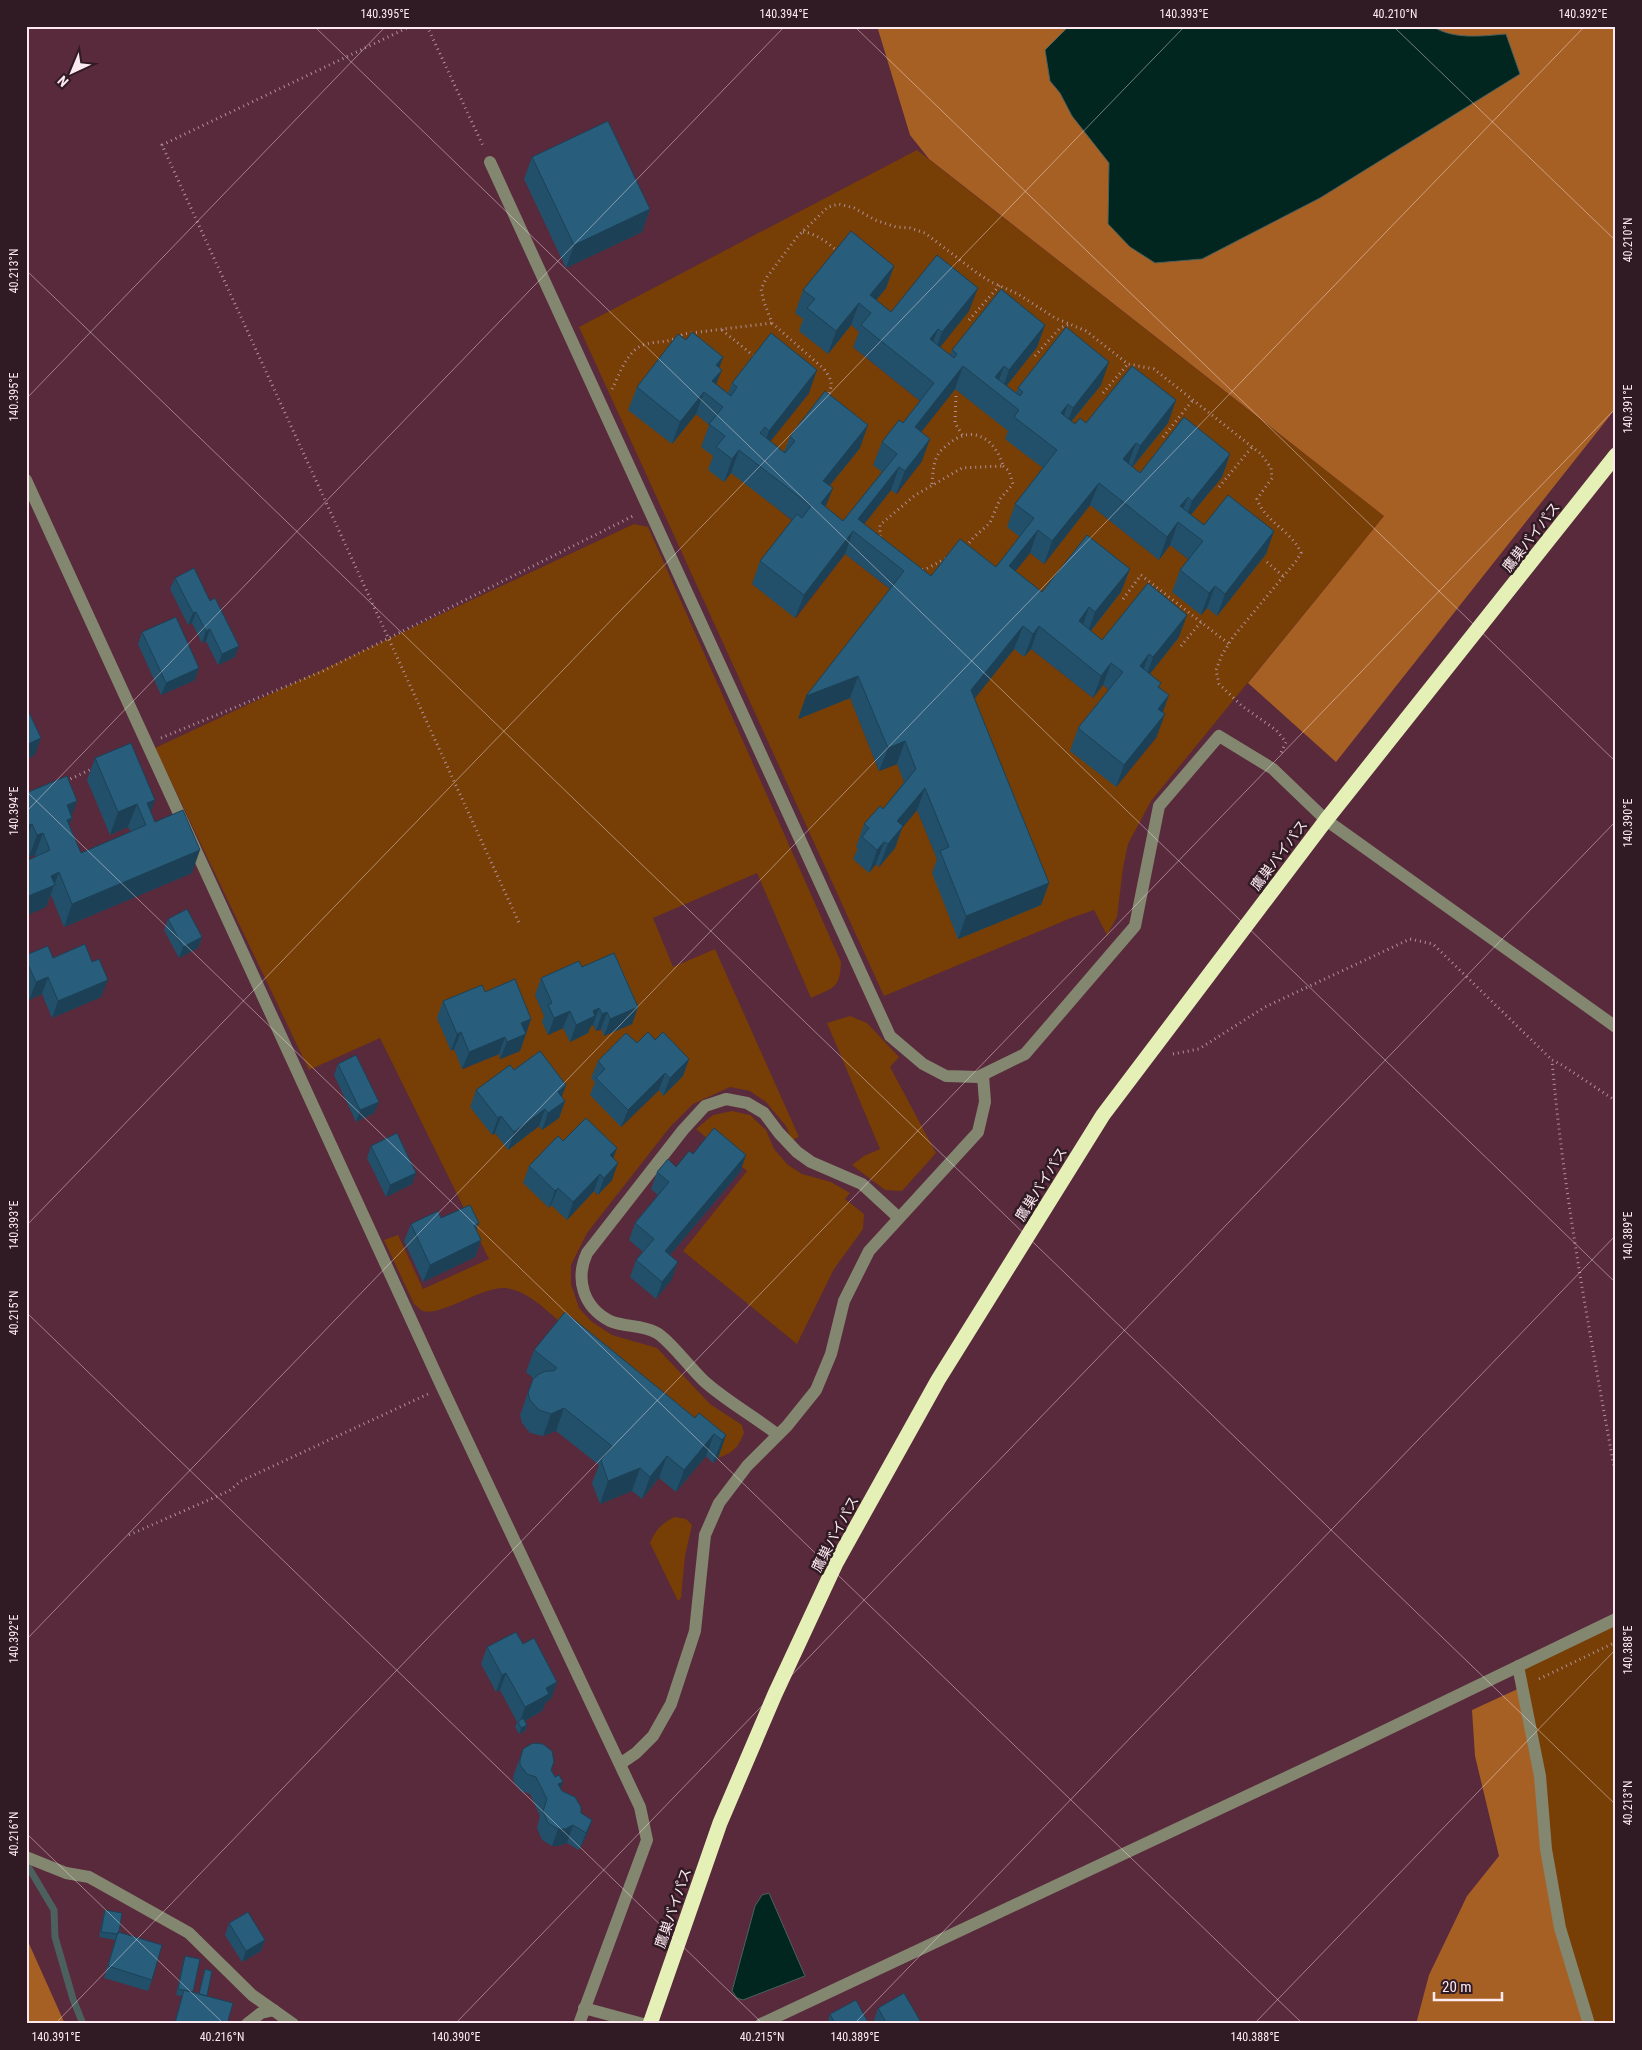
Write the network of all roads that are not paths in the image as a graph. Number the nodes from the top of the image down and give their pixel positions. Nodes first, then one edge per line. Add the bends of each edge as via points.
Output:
1 (490, 162) road end
2 (1616, 455) edge
3 (26, 480) edge
4 (1326, 820) junction
5 (1616, 1027) edge
6 (983, 1074) junction
7 (899, 1218) junction
8 (778, 1435) junction
9 (1616, 1619) edge
10 (1518, 1666) junction
11 (620, 1764) junction
12 (26, 1857) edge
13 (584, 2008) junction
14 (274, 2010) junction
15 (247, 2024) edge
16 (293, 2024) edge
17 (579, 2024) edge
18 (643, 2024) edge
19 (650, 2024) edge
20 (761, 2024) edge
21 (1589, 2024) edge

1 - 6 street via 890,1036 923,1064 946,1076 978,1077
2 - 4 highway, 鷹巣バイパス
3 - 11 street via 442,1387
4 - 5 street
4 - 6 street via 1273,769 1219,736 1159,806 1135,926 1025,1054
4 - 19 highway, 鷹巣バイパス via 1103,1115 938,1380 836,1563 774,1694 720,1824
6 - 7 street via 986,1102 978,1132
7 - 8 street via 869,1251 844,1301 831,1354 816,1390
7 - 8 street via 862,1184 811,1162 797,1152 764,1113 747,1103 726,1098 704,1106 682,1130 586,1253 581,1285 598,1311 611,1321 656,1332 704,1381
8 - 11 street via 747,1466 720,1503 705,1535 695,1631 671,1704 653,1736
9 - 10 street
10 - 20 street
10 - 21 street via 1540,1776 1546,1849 1560,1928
11 - 13 street via 640,1806 647,1840
12 - 14 street via 66,1873 89,1877 189,1933 252,1995
13 - 17 street
13 - 18 street
14 - 15 street via 261,2013
14 - 16 street

